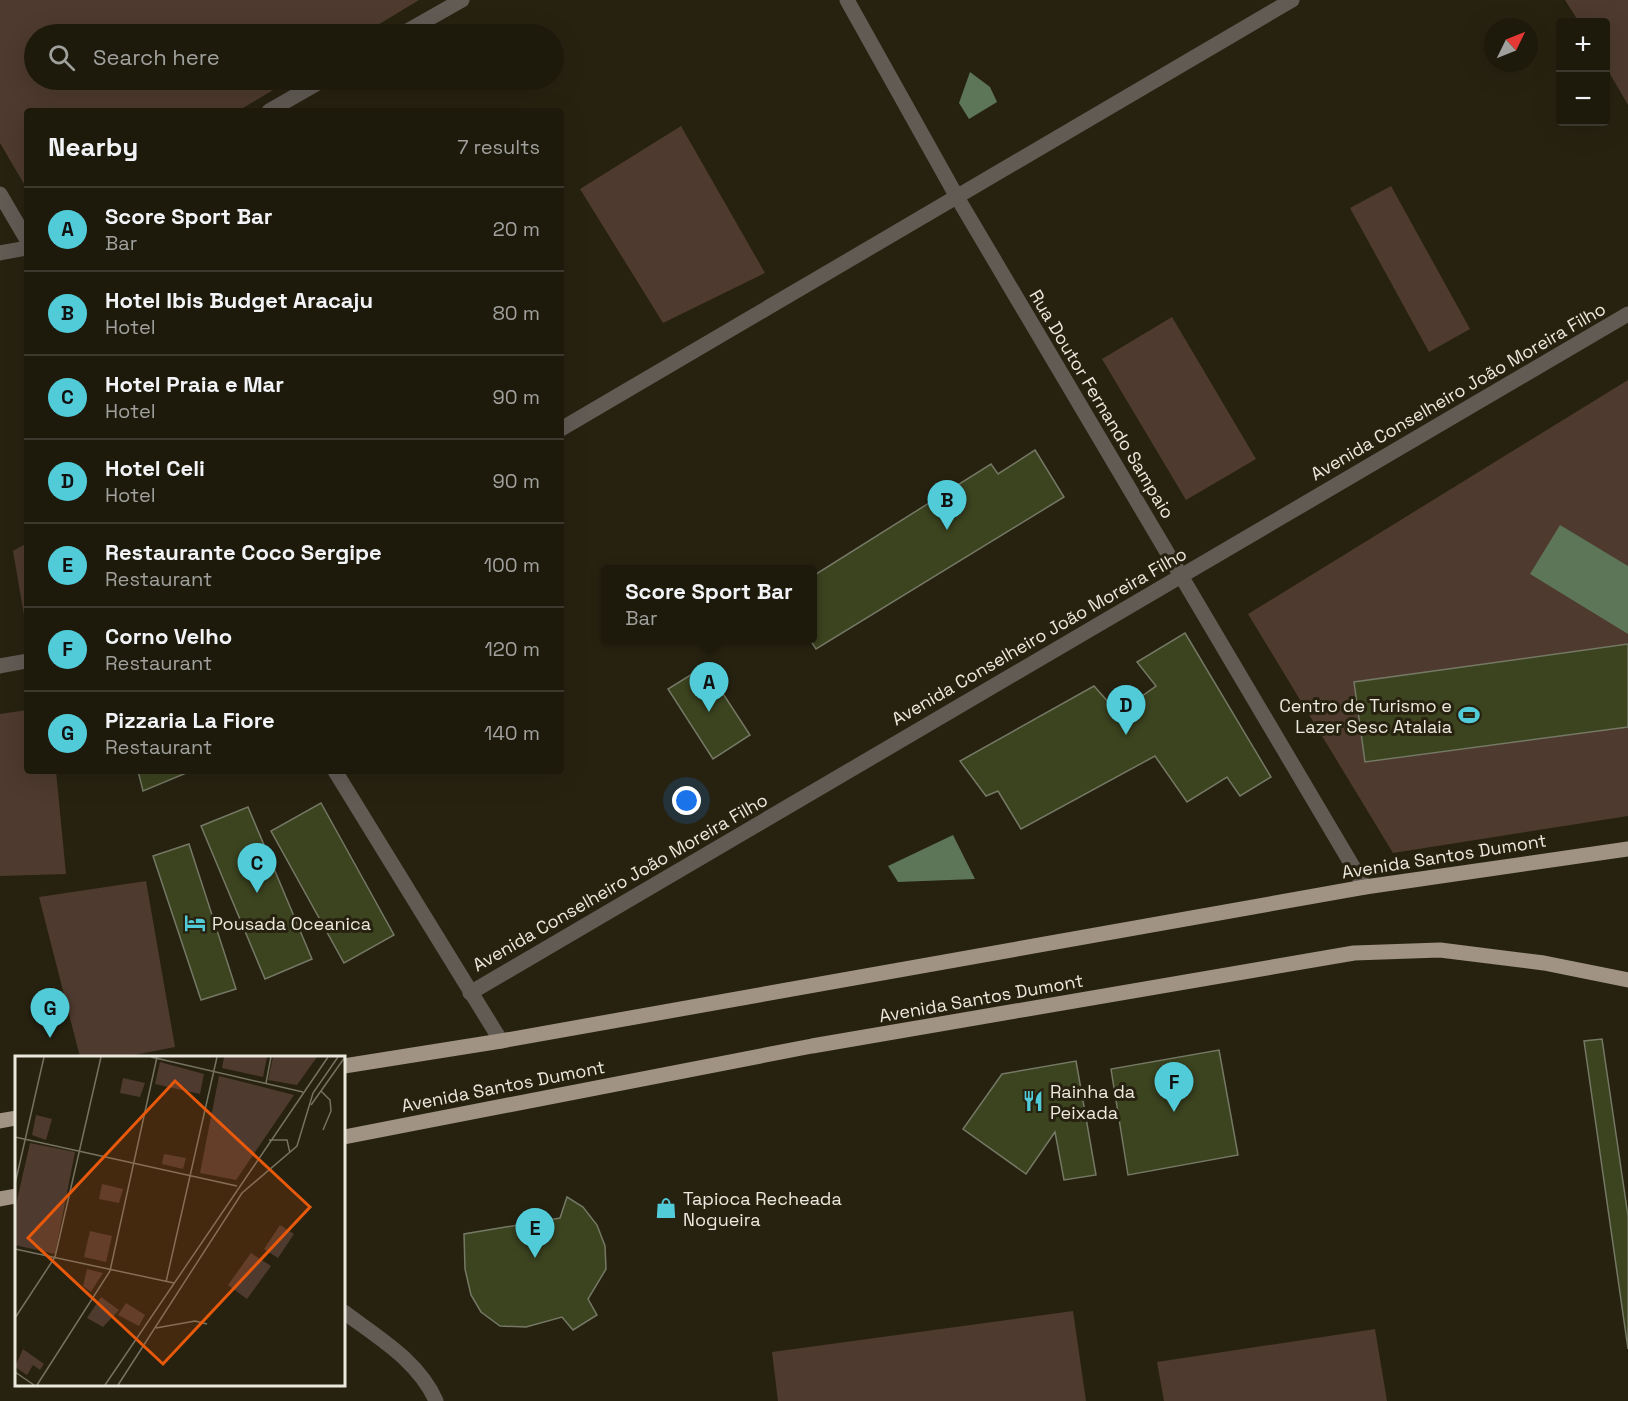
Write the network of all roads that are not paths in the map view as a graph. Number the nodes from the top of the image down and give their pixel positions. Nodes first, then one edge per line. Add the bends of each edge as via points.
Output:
1 (462, 0) edge
2 (847, 0) edge
3 (1292, 0) edge
4 (420, 24) edge
5 (306, 90) edge
6 (274, 108) edge
7 (0, 194) edge
8 (957, 198) junction
9 (24, 235) edge
10 (24, 249) edge
11 (0, 253) edge
12 (1628, 314) edge
13 (564, 427) edge
14 (1181, 575) junction
15 (24, 662) edge
16 (0, 666) edge
17 (337, 774) edge
18 (1628, 849) edge
19 (1365, 886) junction
20 (1628, 980) edge
21 (470, 993) junction
22 (501, 1041) junction
23 (345, 1066) edge
24 (15, 1118) edge
25 (0, 1121) edge
26 (345, 1137) edge
27 (15, 1196) edge
28 (0, 1199) edge
29 (345, 1313) edge
30 (436, 1401) edge

1 - 4 street
2 - 8 street, Rua Doutor Fernando Sampaio
3 - 8 street
5 - 6 street
7 - 9 street
8 - 13 street
8 - 14 street, Rua Doutor Fernando Sampaio
10 - 11 street
12 - 14 street, Avenida Conselheiro João Moreira Filho
14 - 19 street, Rua Doutor Fernando Sampaio
14 - 21 street, Avenida Conselheiro João Moreira Filho
15 - 16 street
17 - 21 street
18 - 19 main road, Avenida Santos Dumont
19 - 22 main road, Avenida Santos Dumont
20 - 26 main road, Avenida Santos Dumont via 1544,963 1440,950 1354,953 801,1049
21 - 22 street
22 - 23 main road, Avenida Santos Dumont
24 - 25 main road
27 - 28 main road
29 - 30 street via 428,1382

